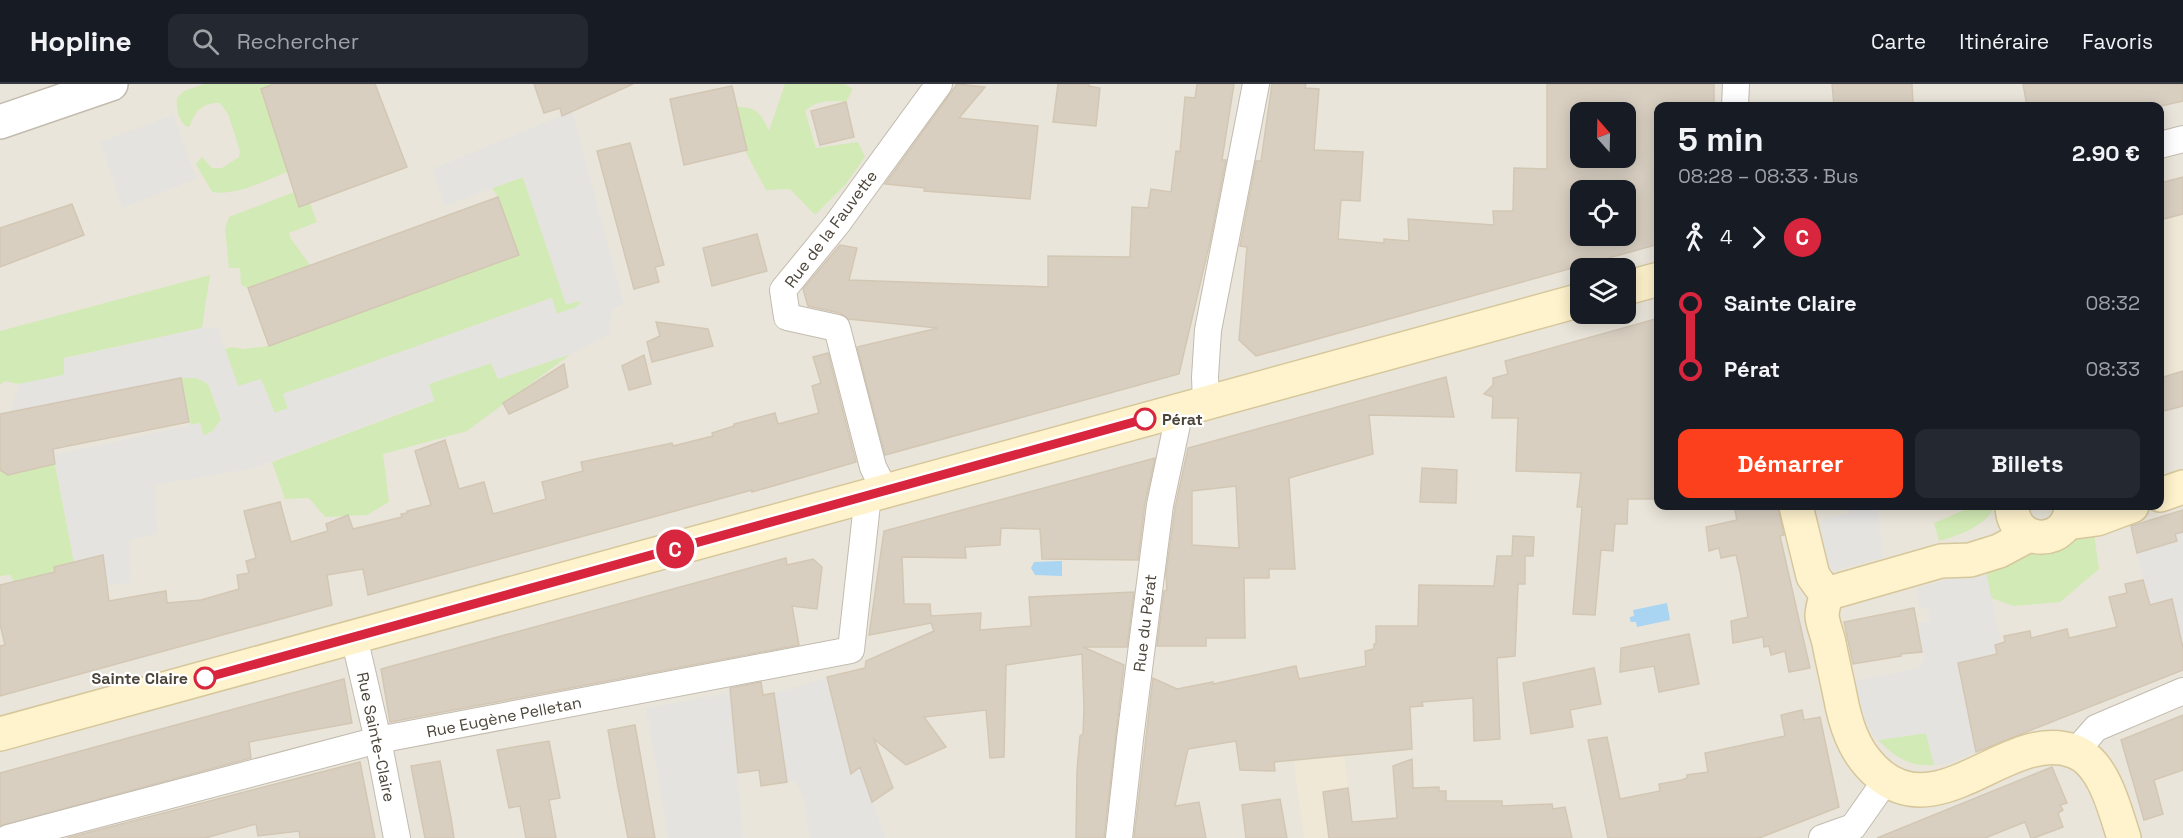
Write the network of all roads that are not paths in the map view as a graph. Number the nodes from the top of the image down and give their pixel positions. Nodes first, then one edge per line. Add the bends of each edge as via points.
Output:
1 (111, 84) edge
2 (939, 84) edge
3 (1256, 84) edge
4 (1736, 84) edge
5 (1736, 102) edge
6 (0, 122) edge
7 (2183, 139) edge
8 (2164, 144) edge
9 (1654, 280) edge
10 (1636, 285) edge
11 (1570, 303) edge
12 (1193, 406) junction
13 (2183, 487) edge
14 (877, 493) junction
15 (2164, 494) edge
16 (1797, 510) edge
17 (2009, 510) edge
18 (2013, 510) edge
19 (2121, 510) edge
20 (2069, 514) edge
21 (2029, 535) junction
22 (1941, 561) junction
23 (1826, 594) junction
24 (354, 637) junction
25 (2183, 691) edge
26 (0, 734) edge
27 (378, 741) junction
28 (2076, 751) junction
29 (1886, 780) junction
30 (1856, 832) edge
31 (8, 838) edge
32 (397, 838) edge
33 (1119, 838) edge
34 (1822, 838) edge
35 (2124, 838) edge

1 - 6 street
2 - 14 street, Rue de la Fauvette via 837,224 783,290 787,317 837,328
3 - 12 street, Rue du Pérat via 1208,330 1205,377
4 - 5 street
7 - 8 street
9 - 10 main road
11 - 12 main road
12 - 14 main road
12 - 33 street, Rue du Pérat via 1160,505
13 - 15 main road
14 - 24 main road
14 - 27 street, Rue Eugène Pelletan via 851,650
16 - 23 main road via 1814,576
17 - 22 main road via 1991,533
18 - 21 main road via 2016,523
19 - 20 main road via 2097,519
20 - 21 main road via 2061,530 2046,537
21 - 22 main road via 1970,560
22 - 23 main road
23 - 29 main road via 1822,616 1854,745 1869,766
24 - 26 main road
24 - 27 street, Rue Sainte-Claire
25 - 28 street via 2096,728
27 - 31 street, Rue Eugène Pelletan
27 - 32 street, Rue Sainte-Claire
28 - 29 main road via 2044,748 1931,790 1908,788
28 - 35 main road via 2095,767 2107,788
29 - 30 street
30 - 34 street

